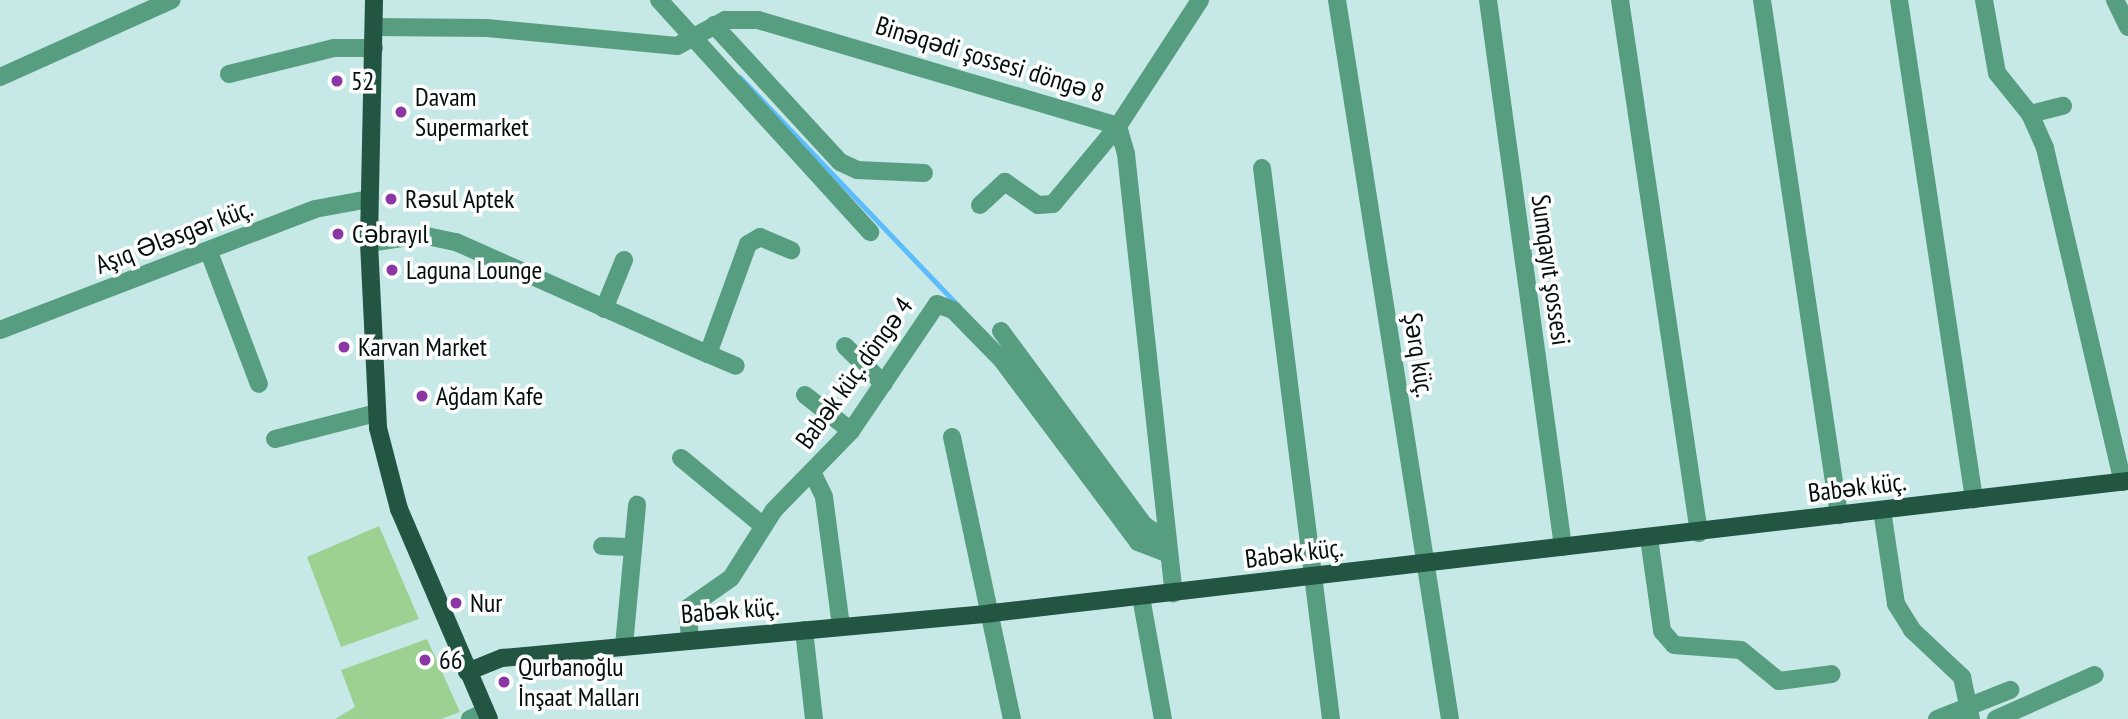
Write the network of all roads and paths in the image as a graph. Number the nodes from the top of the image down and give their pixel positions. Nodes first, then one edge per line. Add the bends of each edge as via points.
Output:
1 (171, 0) edge
2 (374, 0) edge
3 (659, 0) edge
4 (669, 0) edge
5 (1337, 0) edge
6 (1488, 0) edge
7 (1620, 0) edge
8 (1762, 0) edge
9 (1899, 0) edge
10 (1984, 0) edge
11 (2115, 0) edge
12 (1194, 2) edge
13 (374, 27) junction
14 (2128, 27) edge
15 (704, 33) junction
16 (373, 48) junction
17 (229, 74) dead end
18 (0, 77) edge
19 (2063, 106) dead end
20 (2030, 114) junction
21 (1118, 126) junction
22 (1262, 168) dead end
23 (923, 173) dead end
24 (369, 199) junction
25 (980, 205) dead end
26 (870, 232) dead end
27 (369, 243) junction
28 (791, 250) dead end
29 (209, 251) junction
30 (624, 260) dead end
31 (604, 309) junction
32 (0, 330) edge
33 (1001, 331) dead end
34 (845, 346) dead end
35 (708, 354) junction
36 (736, 366) dead end
37 (259, 384) dead end
38 (884, 384) junction
39 (805, 396) dead end
40 (376, 413) junction
41 (851, 431) junction
42 (952, 437) dead end
43 (275, 439) dead end
44 (681, 458) dead end
45 (813, 474) junction
46 (2126, 481) edge
47 (1974, 499) junction
48 (637, 505) dead end
49 (1882, 510) junction
50 (1839, 515) junction
51 (762, 525) junction
52 (1699, 533) junction
53 (1649, 538) junction
54 (602, 546) dead end
55 (1166, 546) junction
56 (629, 547) junction
57 (1563, 547) junction
58 (1426, 564) junction
59 (1313, 578) junction
60 (1174, 593) junction
61 (1141, 597) junction
62 (992, 613) junction
63 (841, 626) junction
64 (804, 630) junction
65 (690, 640) junction
66 (624, 646) junction
67 (467, 672) junction
68 (1832, 674) dead end
69 (2095, 675) dead end
70 (2010, 690) dead end
71 (1971, 712) edge
72 (482, 717) edge
73 (814, 719) edge
74 (1012, 719) edge
75 (1163, 719) edge
76 (1331, 719) edge
77 (1450, 719) edge
78 (1937, 719) edge
79 (1996, 719) edge

1 - 18 street
2 - 13 main road
3 - 15 street
4 - 15 street
5 - 58 street, Şərq küç.
6 - 57 street, Sumqayıt şossesi
7 - 52 street
8 - 50 street
9 - 47 street
10 - 20 street via 1997,73
11 - 14 street
12 - 21 street, Binəqədi şossesi döngə 8
13 - 15 street, Binəqədi şossesi döngə 8 via 487,28 677,46
13 - 16 main road
15 - 21 street, Binəqədi şossesi döngə 8 via 739,18 801,29
15 - 23 street via 840,162 856,170
15 - 26 street
16 - 17 street via 334,47
16 - 24 main road
19 - 20 street
20 - 46 street via 2045,148
21 - 25 street via 1053,204 1038,205 1005,182
21 - 55 street via 1126,154
22 - 59 street
24 - 27 main road
24 - 29 street, Aşıq Ələsgər küç. via 315,209
27 - 31 street via 439,237
27 - 40 main road
28 - 35 street via 760,237 748,244
29 - 32 street, Aşıq Ələsgər küç.
29 - 37 street
30 - 31 street
31 - 35 street
33 - 55 street via 1144,525
34 - 38 street
35 - 36 street
38 - 41 street, Babək küç. döngə 4
38 - 55 street, Babək küç. döngə 4 via 931,307 945,305 1013,373 1138,542
39 - 41 street
40 - 43 street
40 - 67 main road via 398,509
41 - 45 street, Babək küç. döngə 4
42 - 62 street
44 - 51 street
45 - 51 street, Babək küç. döngə 4
45 - 63 street via 824,497
46 - 47 main road, Babək küç.
47 - 49 main road, Babək küç.
48 - 56 street
49 - 50 main road, Babək küç.
49 - 71 street via 1896,604 1912,630 1962,677
50 - 52 main road, Babək küç.
51 - 65 street, Babək küç. döngə 4 via 731,578 688,608
52 - 53 main road, Babək küç.
53 - 57 main road, Babək küç.
53 - 68 street via 1662,631 1674,645 1750,653 1779,681
54 - 56 street
55 - 60 street
56 - 66 street
57 - 58 main road, Babək küç.
58 - 59 main road, Babək küç.
58 - 77 street, Şərq küç.
59 - 60 main road, Babək küç.
59 - 76 street
60 - 61 main road, Babək küç.
61 - 62 main road, Babək küç.
61 - 75 street
62 - 63 main road, Babək küç.
62 - 74 street
63 - 64 main road, Babək küç.
64 - 65 main road, Babək küç.
64 - 73 street
65 - 66 main road, Babək küç.
66 - 67 main road, Babək küç. via 502,658
67 - 72 main road
69 - 79 street
70 - 71 street
71 - 78 street

